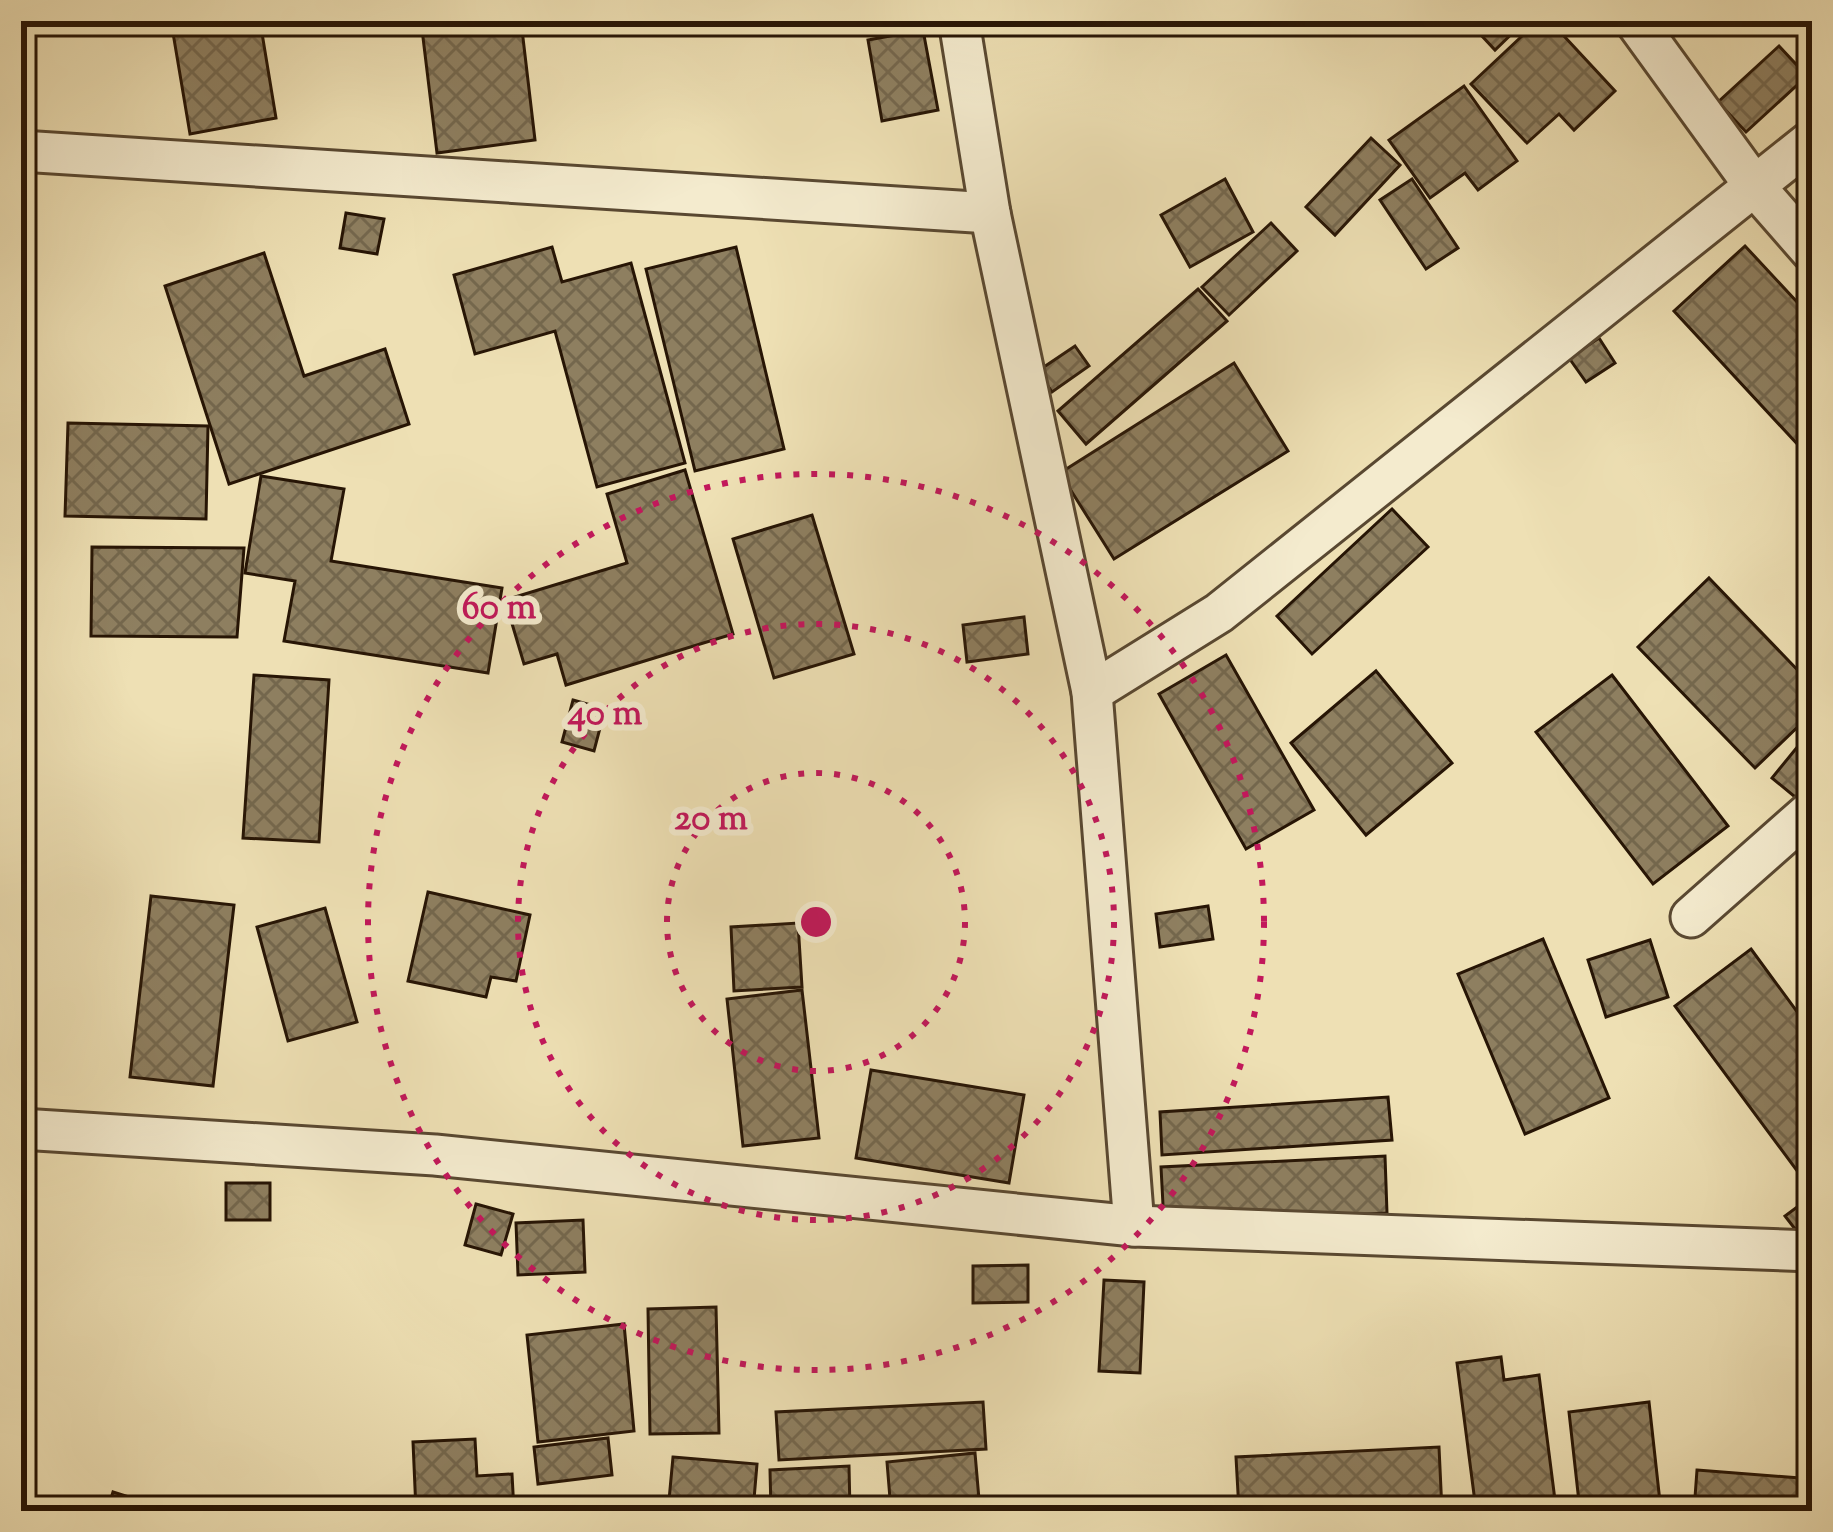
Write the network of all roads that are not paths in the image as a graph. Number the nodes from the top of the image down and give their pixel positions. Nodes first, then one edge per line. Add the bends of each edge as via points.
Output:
1 (959, 21) edge
2 (1635, 21) edge
3 (1812, 140) edge
4 (21, 151) edge
5 (1756, 188) junction
6 (990, 213) junction
7 (1812, 252) edge
8 (1092, 692) junction
9 (1812, 810) edge
10 (1691, 917) dead end
11 (21, 1129) edge
12 (1134, 1226) junction
13 (1812, 1251) edge

1 - 6 street
2 - 5 street
3 - 5 street
4 - 6 street
5 - 7 street
5 - 8 street via 1219,613
6 - 8 street
8 - 12 street
9 - 10 street
11 - 12 street via 435,1155
12 - 13 street

